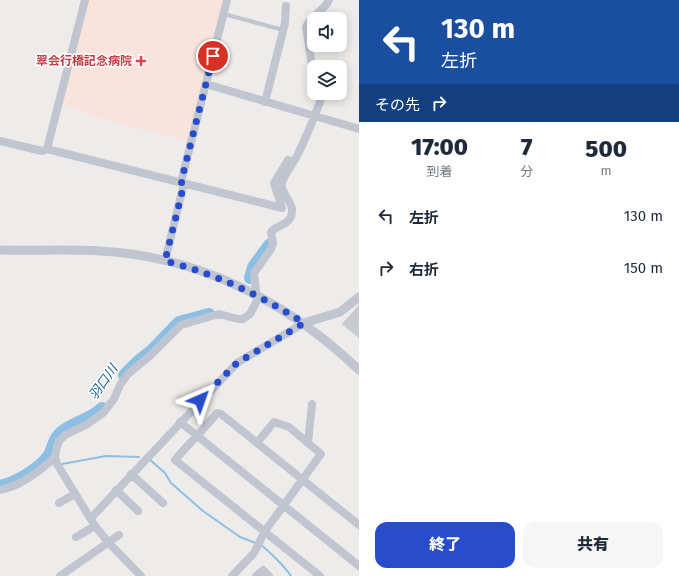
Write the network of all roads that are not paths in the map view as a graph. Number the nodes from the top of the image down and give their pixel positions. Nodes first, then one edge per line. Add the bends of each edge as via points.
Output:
1 (85, 0) edge
2 (227, 0) edge
3 (329, 0) edge
4 (286, 6) dead end
5 (224, 14) junction
6 (283, 30) junction
7 (311, 60) edge
8 (206, 84) junction
9 (322, 100) edge
10 (265, 102) junction
11 (314, 117) junction
12 (359, 129) edge
13 (0, 141) edge
14 (47, 149) junction
15 (293, 163) junction
16 (182, 183) junction
17 (0, 250) edge
18 (165, 261) junction
19 (256, 294) junction
20 (359, 297) edge
21 (304, 323) junction
22 (359, 370) edge
23 (312, 404) dead end
24 (180, 422) junction
25 (198, 436) junction
26 (257, 443) junction
27 (308, 443) junction
28 (55, 457) junction
29 (131, 474) junction
30 (303, 478) junction
31 (0, 490) edge
32 (116, 490) junction
33 (75, 494) junction
34 (59, 503) dead end
35 (163, 503) dead end
36 (283, 505) junction
37 (138, 512) dead end
38 (91, 518) junction
39 (359, 524) edge
40 (95, 526) junction
41 (265, 531) junction
42 (119, 535) dead end
43 (76, 537) dead end
44 (108, 542) junction
45 (359, 566) edge
46 (60, 576) edge
47 (141, 576) edge
48 (232, 576) edge
49 (256, 576) edge
50 (269, 576) edge
51 (320, 576) edge

1 - 14 street
2 - 5 street
3 - 7 street via 306,27
4 - 6 street
5 - 6 lane
5 - 8 street
6 - 10 street
8 - 10 street
8 - 16 street
9 - 11 street
10 - 11 street
11 - 12 street
11 - 15 street
13 - 14 street via 42,152
14 - 16 street
15 - 16 street via 288,160 274,183 282,208
15 - 19 street via 282,186 290,202 291,215 284,226 271,232 271,249 254,273
16 - 18 street
17 - 18 street via 101,251
18 - 19 street via 218,277
19 - 21 street
19 - 28 street via 254,308 243,319 219,314 181,325 128,374 103,413 86,425 64,435 59,441
20 - 21 street via 340,312
21 - 22 street
21 - 24 street via 237,363
23 - 27 street
24 - 25 street
24 - 29 street
25 - 26 street via 217,413
25 - 36 street
25 - 41 street via 176,460
26 - 27 street via 274,422 288,427
26 - 30 street
27 - 30 street via 321,454
28 - 31 street via 43,468
28 - 33 street
29 - 32 street
29 - 35 street
30 - 36 street
30 - 39 street
32 - 37 street
32 - 38 street
33 - 34 street
33 - 38 street
36 - 41 street
36 - 45 street
38 - 40 street
40 - 43 street
40 - 44 street
41 - 48 street via 254,553
41 - 51 street
42 - 44 street
44 - 46 street
44 - 47 street
49 - 50 street via 263,570

